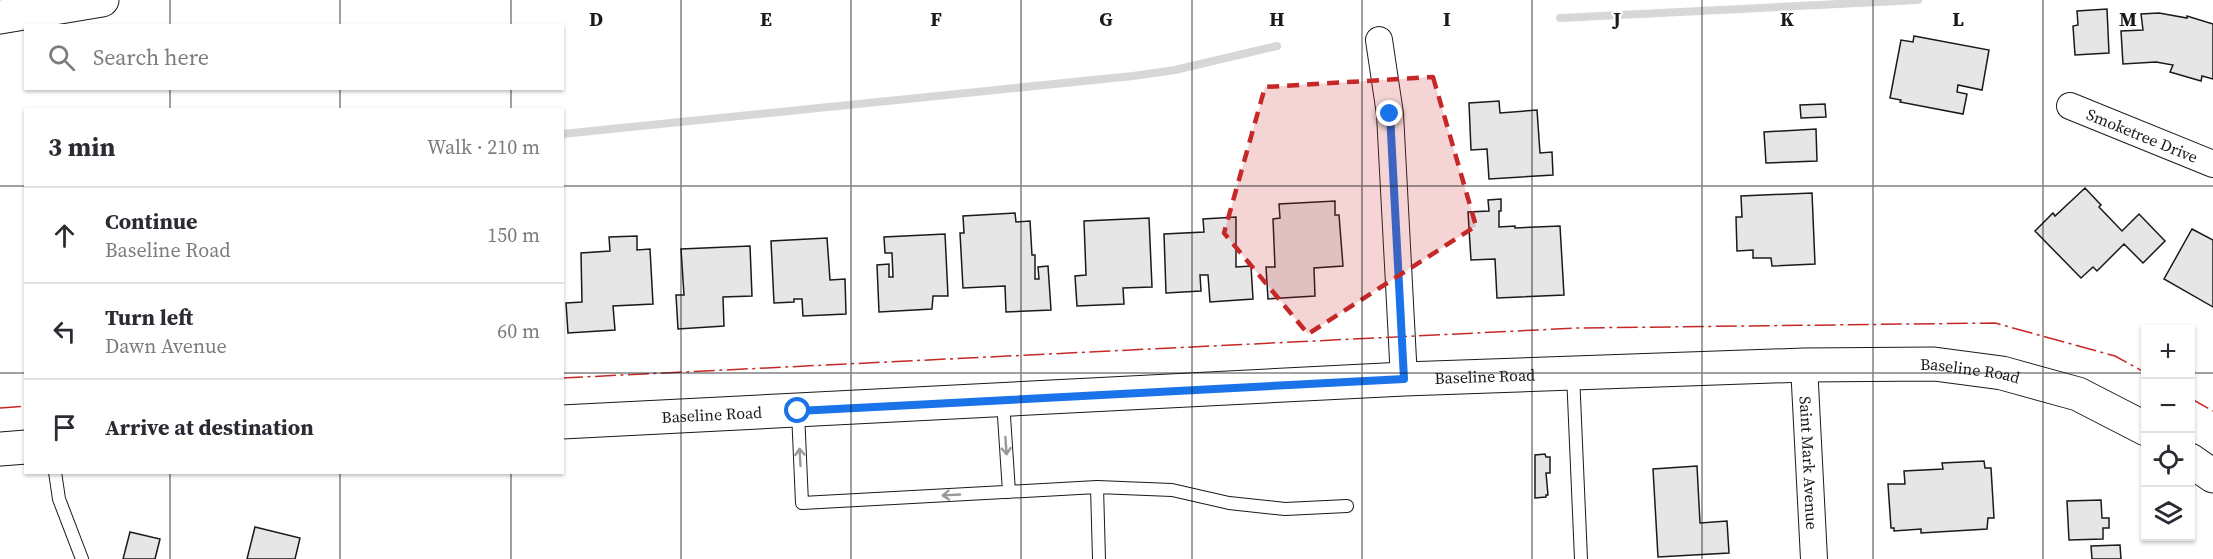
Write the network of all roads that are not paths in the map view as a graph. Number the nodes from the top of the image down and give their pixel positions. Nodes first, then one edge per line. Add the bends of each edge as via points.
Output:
1 (102, 0) edge
2 (0, 17) edge
3 (1379, 40) dead end
4 (2070, 106) dead end
5 (2213, 164) edge
6 (1804, 365) junction
7 (1573, 372) junction
8 (1404, 379) junction
9 (1003, 400) junction
10 (798, 411) junction
11 (564, 422) edge
12 (2141, 427) edge
13 (24, 447) edge
14 (0, 449) edge
15 (2195, 463) edge
16 (56, 474) edge
17 (2213, 476) edge
18 (1097, 487) junction
19 (1009, 492) junction
20 (1347, 506) dead end
21 (81, 559) edge
22 (1099, 559) edge
23 (1581, 559) edge
24 (1814, 559) edge

1 - 2 main road
3 - 8 street via 1390,114
4 - 5 street, Smoketree Drive
6 - 7 main road, Baseline Road
6 - 12 main road, Baseline Road via 1935,364 2002,374 2078,394
6 - 24 street, Saint Mark Avenue
7 - 8 main road, Baseline Road
7 - 23 lane
8 - 9 main road, Baseline Road
9 - 10 main road, Baseline Road
9 -> 19 lane
10 - 11 main road, Baseline Road
19 -> 10 lane via 802,503
13 - 14 main road
15 - 17 main road
16 - 21 lane via 59,499
18 - 19 lane
18 - 20 lane via 1172,490 1229,503 1285,509
18 - 22 lane

